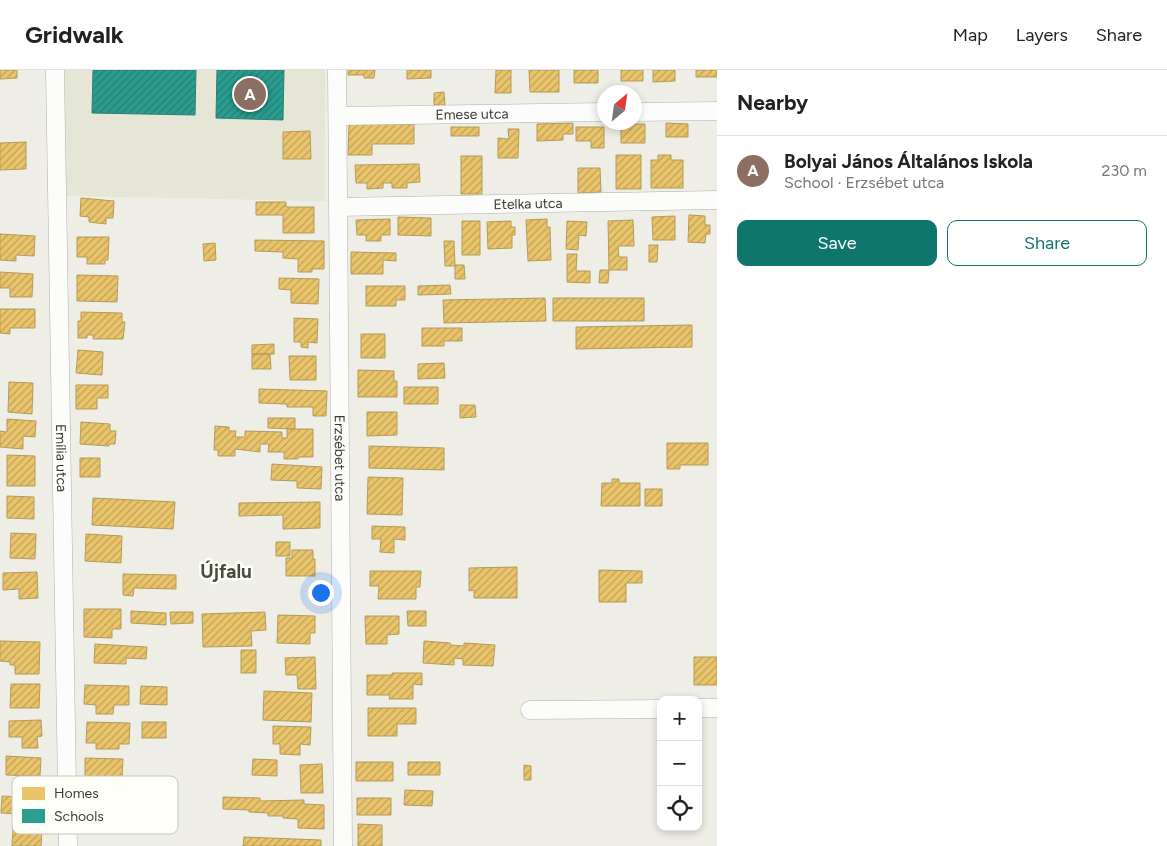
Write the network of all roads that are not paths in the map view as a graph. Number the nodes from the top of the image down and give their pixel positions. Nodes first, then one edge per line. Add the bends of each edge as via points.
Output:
1 (55, 70) edge
2 (337, 70) edge
3 (717, 111) edge
4 (597, 112) edge
5 (642, 112) edge
6 (338, 116) junction
7 (717, 200) edge
8 (339, 208) junction
9 (702, 708) edge
10 (717, 708) edge
11 (657, 709) edge
12 (530, 710) dead end
13 (67, 776) edge
14 (343, 846) edge

1 - 13 street, Emília utca
2 - 6 street, Erzsébet utca
3 - 5 street
4 - 6 street, Emese utca
6 - 8 street, Erzsébet utca
7 - 8 street, Etelka utca
8 - 14 street, Erzsébet utca
9 - 10 street
11 - 12 street

